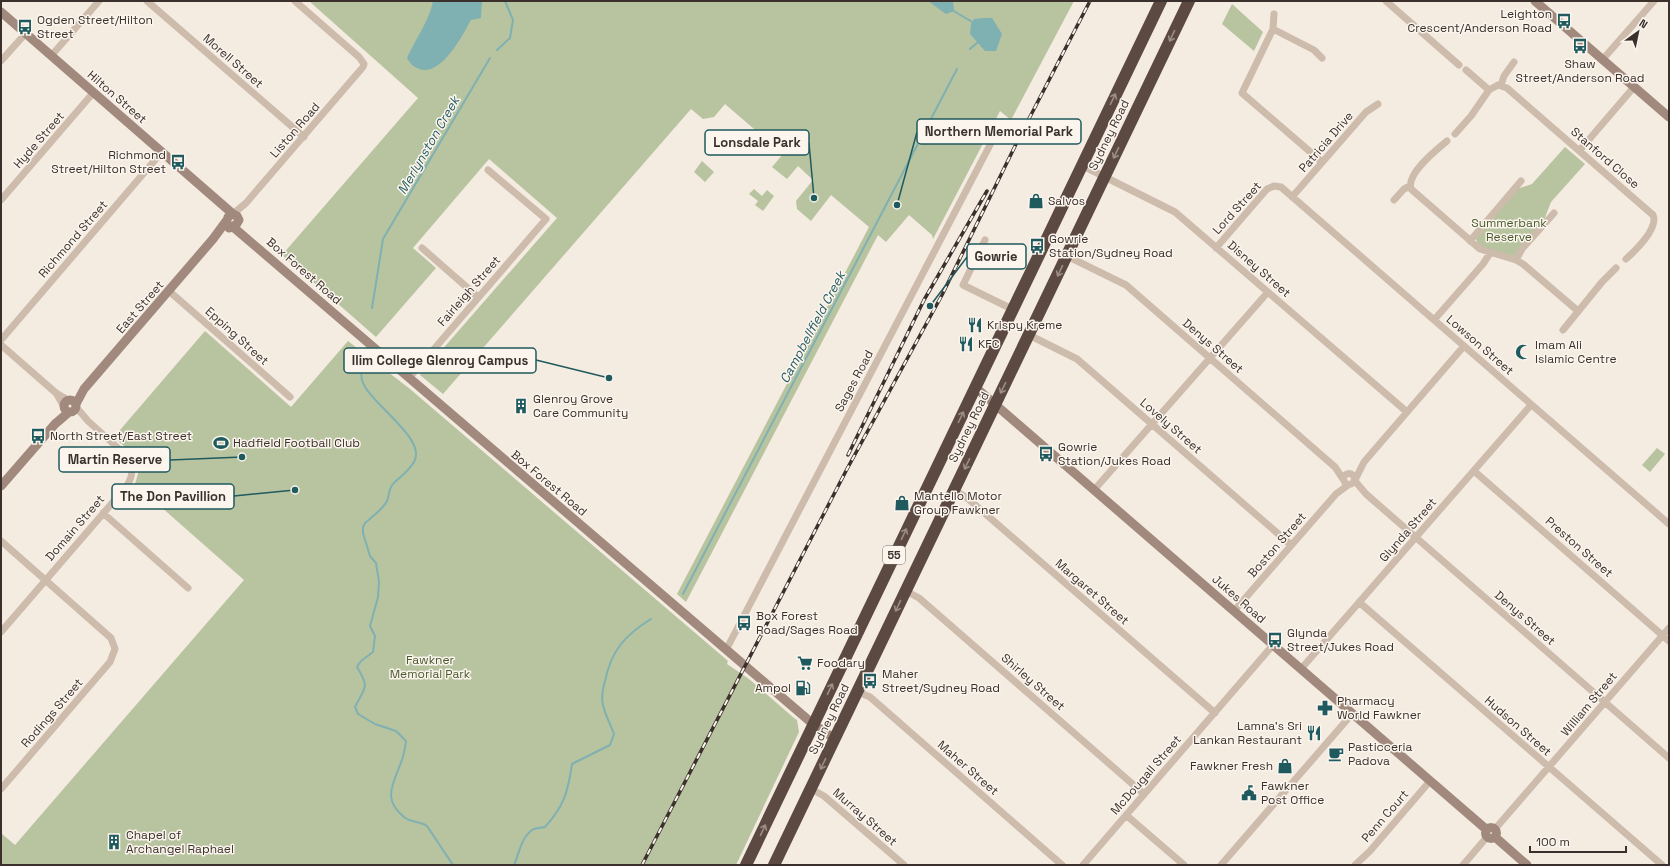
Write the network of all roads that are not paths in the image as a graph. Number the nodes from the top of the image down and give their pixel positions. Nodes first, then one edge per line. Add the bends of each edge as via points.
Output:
1 (99, 1) edge
2 (147, 1) edge
3 (295, 1) edge
4 (1161, 1) edge
5 (1189, 1) edge
6 (1386, 1) edge
7 (1536, 1) edge
8 (1654, 1) edge
9 (1, 12) edge
10 (1274, 14) dead end
11 (1273, 29) junction
12 (26, 33) junction
13 (52, 56) junction
14 (1322, 58) dead end
15 (1603, 59) junction
16 (1, 61) edge
17 (1514, 62) dead end
18 (1459, 65) dead end
19 (1466, 70) dead end
20 (1501, 85) junction
21 (1634, 87) junction
22 (1490, 90) junction
23 (94, 93) junction
24 (1378, 104) dead end
25 (1669, 118) edge
26 (1002, 122) dead end
27 (1455, 134) dead end
28 (304, 137) junction
29 (1447, 141) dead end
30 (1580, 150) junction
31 (162, 153) junction
32 (1322, 162) junction
33 (1082, 165) junction
34 (488, 170) dead end
35 (1105, 177) junction
36 (1521, 181) dead end
37 (1274, 186) joint
38 (1410, 186) junction
39 (1292, 197) junction
40 (1, 200) edge
41 (1394, 200) dead end
42 (1554, 213) dead end
43 (233, 220) junction
44 (985, 240) dead end
45 (251, 241) joint
46 (1470, 241) junction
47 (422, 248) dead end
48 (1216, 248) junction
49 (1490, 253) junction
50 (1067, 256) junction
51 (1626, 259) dead end
52 (1516, 260) junction
53 (1616, 268) dead end
54 (170, 291) junction
55 (1268, 292) junction
56 (478, 297) junction
57 (1012, 309) junction
58 (1578, 311) junction
59 (1434, 320) junction
60 (1563, 330) dead end
61 (1029, 335) junction
62 (1, 340) edge
63 (1, 345) edge
64 (1464, 346) junction
65 (1210, 358) junction
66 (409, 378) junction
67 (975, 387) junction
68 (290, 397) dead end
69 (996, 404) junction
70 (1531, 405) junction
71 (70, 406) junction
72 (1407, 412) junction
73 (1152, 424) junction
74 (1364, 462) junction
75 (1335, 467) junction
76 (1474, 471) junction
77 (1350, 474) junction
78 (1349, 481) junction
79 (1, 486) edge
80 (954, 490) junction
81 (1094, 490) junction
82 (103, 513) junction
83 (1669, 524) edge
84 (1416, 537) junction
85 (1, 541) edge
86 (1291, 545) junction
87 (46, 580) junction
88 (188, 588) dead end
89 (906, 591) junction
90 (1359, 602) junction
91 (1234, 611) junction
92 (1669, 628) edge
93 (1, 632) edge
94 (1663, 635) junction
95 (1669, 641) edge
96 (1273, 645) junction
97 (726, 650) junction
98 (1301, 669) junction
99 (858, 692) junction
100 (1605, 702) junction
101 (1215, 713) junction
102 (1352, 714) junction
103 (813, 724) junction
104 (835, 739) junction
105 (1669, 758) edge
106 (1549, 768) junction
107 (1430, 781) junction
108 (1, 789) edge
109 (811, 789) junction
110 (1144, 794) junction
111 (1126, 815) junction
112 (1491, 833) junction
113 (746, 865) edge
114 (774, 865) edge
115 (904, 865) edge
116 (1062, 865) edge
117 (1083, 865) edge
118 (1184, 865) edge
119 (1221, 865) edge
120 (1355, 865) edge
121 (1463, 865) edge
122 (1527, 865) edge
123 (1662, 865) edge

1 - 13 street
2 - 28 street, Morell Street
3 - 28 street, Liston Road via 360,57 364,64 361,71
33 -> 4 highway, Sydney Road / 55
5 -> 35 highway, Sydney Road / 55
6 - 18 street
7 - 15 street
8 - 15 street
9 - 12 street, Hilton Street
10 - 11 street
11 - 14 street via 1314,50
11 - 32 street via 1242,93
12 - 13 street, Hilton Street
12 - 16 street
13 - 23 street, Hilton Street
15 - 21 street
17 - 20 street
19 - 22 street
20 - 22 street
20 - 30 street, Stanford Close
21 - 25 street
21 - 30 street
22 - 27 street
23 - 31 street, Hilton Street
23 - 40 street, Hyde Street
24 - 32 street, Patricia Drive via 1366,112
26 - 97 street, Sages Road
28 - 43 street, Liston Road
29 - 38 street via 1412,177
30 - 51 street, Stanford Close via 1654,218 1645,238
31 - 43 street, Hilton Street via 216,201
31 - 62 street, Richmond Street
32 - 39 street, Patricia Drive
33 - 35 street, Disney Street
33 - 57 highway, Sydney Road / 55
34 - 56 street, Fairleigh Street via 546,219
35 - 48 street, Disney Street via 1171,209
35 - 50 highway, Sydney Road / 55
36 - 46 street
37 - 39 street, Lowson Street via 1280,187
37 - 48 street, Lord Street via 1267,189
38 - 41 street
38 - 46 street via 1412,191
39 - 59 street, Lowson Street
42 - 52 street via 1522,249
43 - 45 street, Hilton Street
43 - 54 street, East Street via 213,239
44 - 57 street via 963,285
45 - 66 street, Box Forest Road
46 - 49 street
47 - 56 street
48 - 55 street, Disney Street
49 - 52 street
49 - 59 street
50 -> 61 highway, Sydney Road / 55
50 - 65 street, Denys Street via 1126,285
52 - 58 street
53 - 58 street
54 - 68 street, Epping Street
54 - 71 street, East Street
55 - 65 street
55 - 72 street, Disney Street
56 - 66 street, Fairleigh Street
57 - 67 highway, Sydney Road / 55
58 - 60 street
59 - 64 street, Lowson Street
61 -> 69 highway, Sydney Road / 55
61 - 73 street, Lovely Street via 1077,359
63 - 71 street, Domain Street
64 - 70 street, Lowson Street
64 - 72 street, Boston Street
65 - 73 street
65 - 75 street, Denys Street
66 - 97 street, Box Forest Road
67 - 69 street, Jukes Road
103 -> 67 highway, Sydney Road / 55
69 -> 80 highway, Sydney Road / 55
69 - 81 street, Jukes Road
70 - 76 street, Glynda Street
70 - 83 street, Lowson Street
71 - 79 street, East Street
71 - 82 street, Domain Street via 125,454 132,466 130,481
72 - 74 street, Boston Street
73 - 81 street
73 - 86 street, Lovely Street
74 - 77 street, Boston Street
74 - 78 street, Boston Street
75 - 77 street, Denys Street
75 - 78 street, Denys Street
76 - 84 street, Glynda Street
76 - 94 street, Preston Street
77 - 78 street via 1353,475
78 - 84 street, Denys Street
78 - 86 street, Boston Street
80 - 89 highway, Sydney Road / 55
80 - 101 street, Margaret Street via 966,497
81 - 91 street, Jukes Road
82 - 87 street, Domain Street
82 - 88 street
84 - 90 street, Glynda Street
84 - 100 street, Denys Street
85 - 87 street
86 - 91 street, Boston Street
87 - 93 street, Domain Street
87 - 108 street, Rodings Street via 111,638 115,649 110,662
89 -> 99 highway, Sydney Road / 55
89 - 110 street, Shirley Street via 919,598
90 - 98 street, Glynda Street
90 - 106 street, Hudson Street
91 - 96 street, Jukes Road
92 - 94 street, William Street
94 - 95 street, Preston Street
94 - 100 street, William Street
96 - 98 street, Jukes Road
96 - 101 street, McDougall Street
97 - 103 street, Box Forest Road
98 - 102 street, Jukes Road
99 - 104 highway, Sydney Road / 55
99 - 116 street, Maher Street via 870,697
100 - 105 street, Denys Street
100 - 106 street, William Street
101 - 110 street, McDougall Street
102 - 107 street, Jukes Road
102 - 119 street
103 - 104 street, Box Forest Road
113 -> 103 highway, Sydney Road / 55
104 -> 109 highway, Sydney Road / 55
106 - 112 street, William Street
106 - 123 street, Hudson Street
107 - 112 street, Jukes Road
107 - 120 street, Penn Court
109 - 114 highway, Sydney Road / 55
109 - 115 street, Murray Street via 824,796
110 - 111 street, McDougall Street
111 - 117 street, McDougall Street
111 - 118 street
112 - 121 street, William Street
112 - 122 street, Jukes Road

